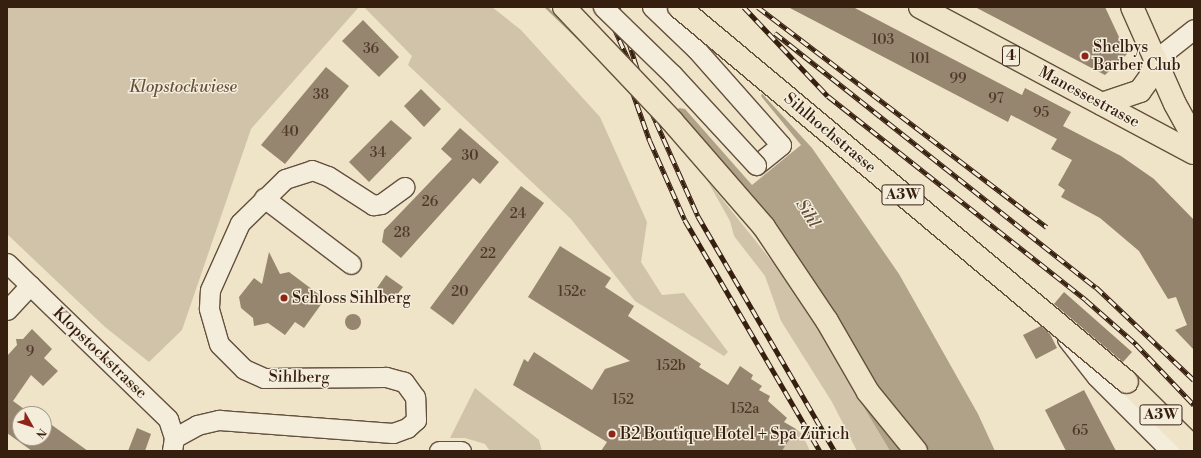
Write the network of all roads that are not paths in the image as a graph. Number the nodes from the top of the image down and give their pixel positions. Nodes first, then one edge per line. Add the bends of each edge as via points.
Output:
1 (564, 7) edge
2 (603, 7) edge
3 (652, 7) edge
4 (679, 7) edge
5 (920, 7) edge
6 (1132, 7) edge
7 (1194, 29) edge
8 (1156, 59) junction
9 (1102, 104) junction
10 (1194, 138) edge
11 (1194, 153) edge
12 (404, 187) dead end
13 (264, 198) junction
14 (7, 263) edge
15 (351, 264) dead end
16 (30, 285) junction
17 (1029, 293) dead end
18 (7, 310) edge
19 (173, 444) edge
20 (1194, 448) edge
21 (439, 451) edge
22 (461, 451) edge
23 (916, 451) edge
24 (1171, 451) edge

1 - 23 main road, bridge via 672,121 764,227 826,321 868,392
2 - 3 street, bridge via 672,74 756,165 781,145 696,49
4 - 20 main road, Sihlhochstrasse / A3W, bridge via 1127,382
5 - 9 main road, Manessestrasse / 4
6 - 8 main road
7 - 8 street
8 - 9 main road via 1150,77 1140,91
8 - 10 main road via 1175,104
9 - 11 main road, Manessestrasse / 4
12 - 13 street, Sihlberg via 381,204 373,205 328,176 312,170 285,179
13 - 15 street
13 - 19 street, Sihlberg via 240,224 210,290 209,308 219,344 244,370 264,378 386,376 404,382 415,397 416,420 407,428 394,433 219,420 197,425
14 - 16 street, Klopstockstrasse
16 - 18 street
16 - 19 street, Klopstockstrasse via 168,419
17 - 24 street via 1096,376
21 - 22 street

